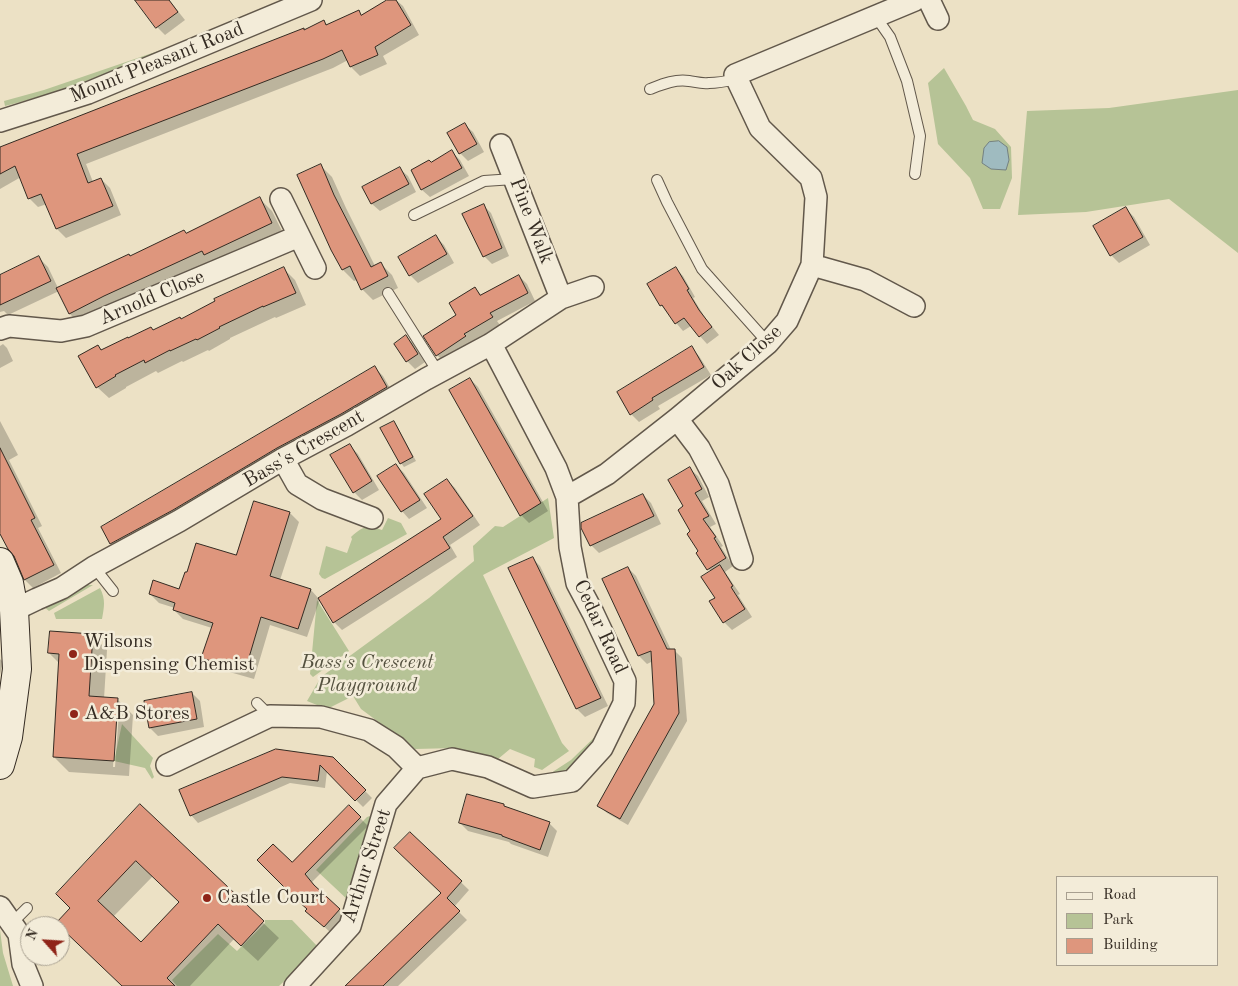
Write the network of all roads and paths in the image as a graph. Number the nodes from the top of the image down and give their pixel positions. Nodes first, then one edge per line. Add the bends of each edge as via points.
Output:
1 (311, 0) edge
2 (916, 0) edge
3 (929, 0) edge
4 (876, 17) junction
5 (938, 19) dead end
6 (737, 79) junction
7 (650, 90) dead end
8 (0, 121) edge
9 (501, 144) dead end
10 (915, 174) dead end
11 (514, 179) junction
12 (657, 180) dead end
13 (281, 199) dead end
14 (414, 215) dead end
15 (299, 236) junction
16 (812, 265) junction
17 (315, 268) dead end
18 (593, 287) dead end
19 (388, 293) dead end
20 (561, 298) junction
21 (914, 306) dead end
22 (0, 328) edge
23 (768, 343) junction
24 (491, 344) junction
25 (438, 372) junction
26 (677, 419) junction
27 (283, 459) junction
28 (567, 498) junction
29 (372, 518) dead end
30 (742, 559) dead end
31 (0, 562) edge
32 (94, 567) junction
33 (113, 591) dead end
34 (14, 610) junction
35 (0, 765) edge
36 (167, 765) dead end
37 (417, 768) junction
38 (27, 908) dead end
39 (6, 915) edge
40 (32, 986) edge
41 (295, 986) edge

1 - 8 street, Mount Pleasant Road via 88,93
2 - 4 street
3 - 5 street
4 - 6 street via 735,75
4 - 10 lane via 890,37 906,81 920,136
6 - 7 lane via 711,84 678,81
6 - 16 street, Oak Close via 760,128 811,178 816,196
9 - 11 street, Pine Walk
11 - 14 lane via 484,181
11 - 20 street, Pine Walk
12 - 23 lane via 702,269
13 - 15 street
15 - 17 street
15 - 22 street, Arnold Close via 86,326 50,334 9,326
16 - 21 street via 865,280
16 - 23 street, Oak Close via 786,321
18 - 20 street, Bass's Crescent
19 - 25 lane
20 - 24 street, Bass's Crescent
23 - 26 street, Oak Close
24 - 25 street, Bass's Crescent
24 - 28 street, Cedar Road via 556,468
25 - 27 street, Bass's Crescent
26 - 28 street, Oak Close via 607,474
26 - 30 street via 700,448 718,484
27 - 29 street via 296,484 322,499
27 - 32 street, Bass's Crescent
28 - 37 street, Cedar Road via 570,547 577,583 625,681 624,703 602,748 572,781 533,788 488,767 452,759
31 - 34 street via 9,583
32 - 33 lane
32 - 34 street, Bass's Crescent via 62,588
34 - 35 street via 18,669 8,737
36 - 37 street via 264,709 321,717 368,730 396,747
37 - 41 street, Arthur Street via 386,804 350,926
38 - 39 lane
39 - 40 street via 19,934 23,964

